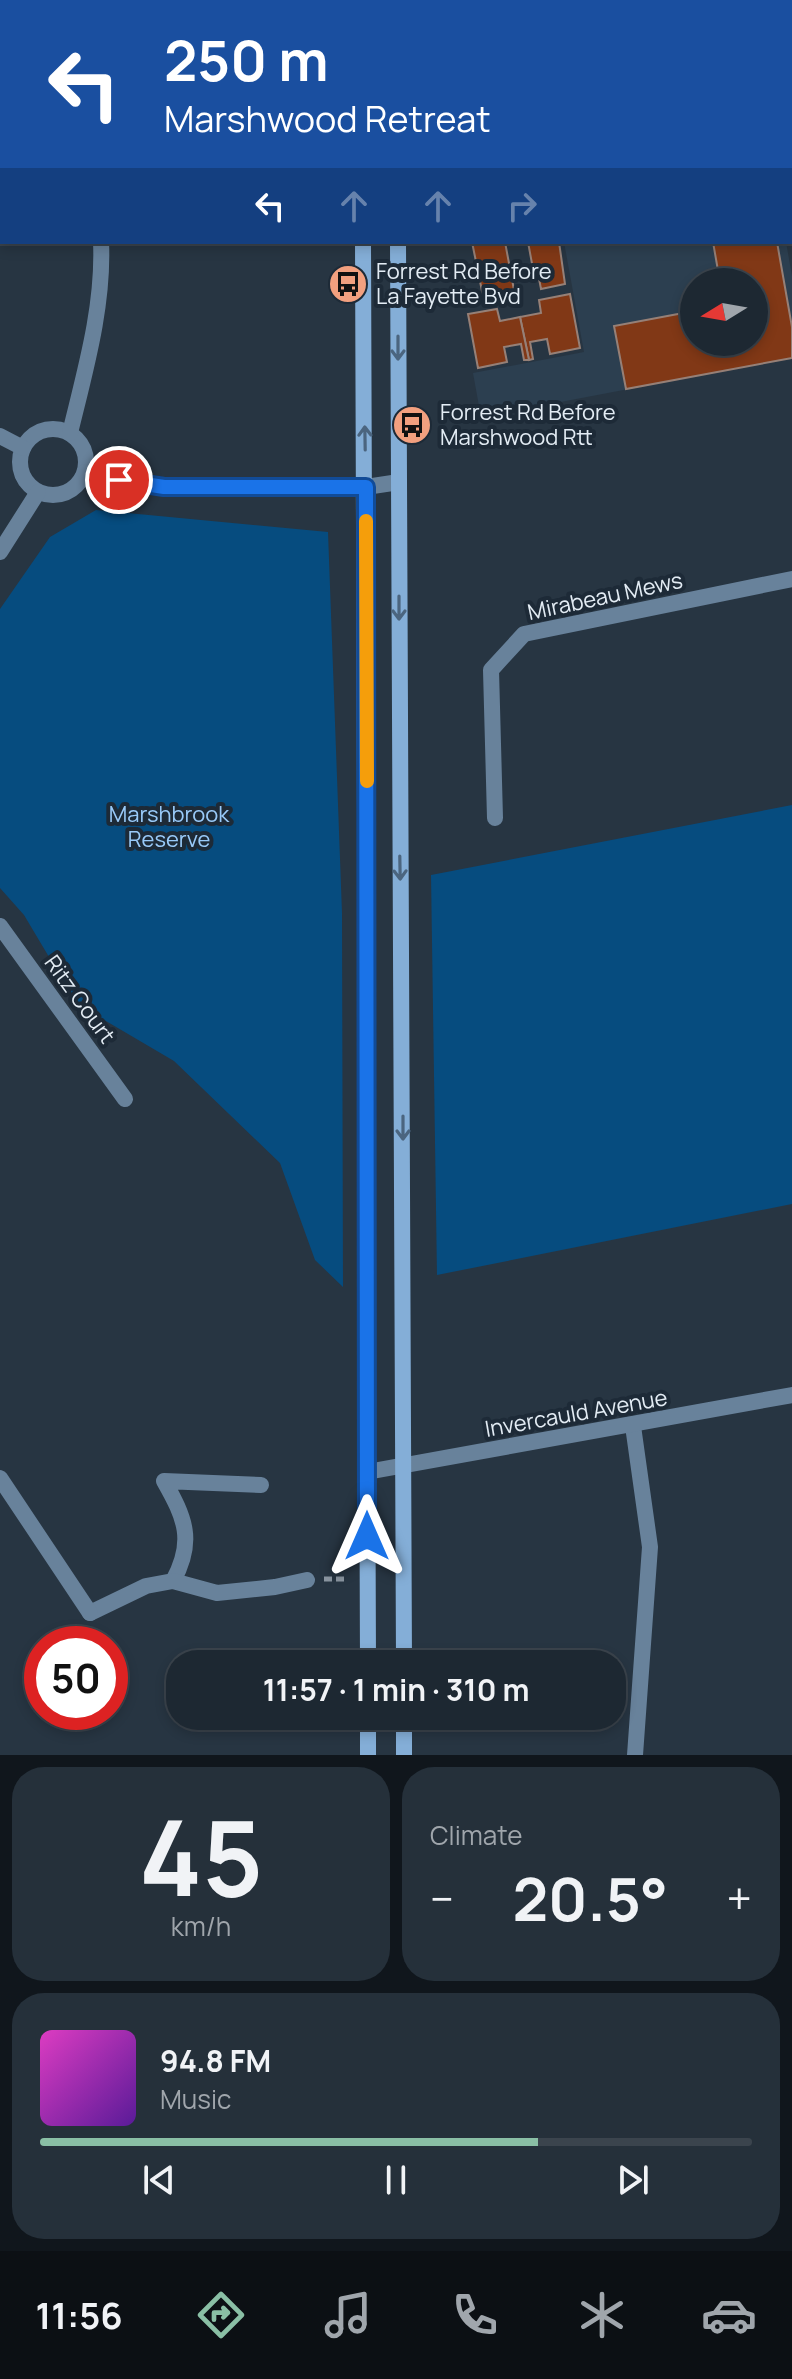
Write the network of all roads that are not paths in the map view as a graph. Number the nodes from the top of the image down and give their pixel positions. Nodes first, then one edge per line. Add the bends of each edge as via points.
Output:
1 (101, 244) edge
2 (363, 244) edge
3 (398, 244) edge
4 (70, 433) junction
5 (0, 436) edge
6 (23, 448) junction
7 (85, 472) junction
8 (399, 482) junction
9 (366, 487) junction
10 (38, 492) junction
11 (0, 552) edge
12 (792, 579) edge
13 (495, 818) dead end
14 (0, 926) edge
15 (125, 1099) dead end
16 (792, 1395) edge
17 (633, 1426) junction
18 (404, 1466) junction
19 (367, 1472) junction
20 (0, 1478) edge
21 (261, 1485) dead end
22 (307, 1580) dead end
23 (173, 1581) junction
24 (368, 1650) edge
25 (404, 1650) edge
26 (368, 1730) edge
27 (404, 1730) edge
28 (368, 1755) edge
29 (404, 1755) edge
30 (635, 1755) edge

1 - 4 street via 103,275
9 -> 2 main road
3 -> 8 main road
4 - 6 street via 38,432
4 - 7 street via 84,450
5 - 6 street
6 - 10 street via 23,477
7 - 9 street via 164,487
7 - 10 street via 71,490
8 - 9 street
8 -> 18 main road
9 - 19 main road
10 - 11 street
12 - 13 street, Mirabeau Mews via 524,634 491,670
14 - 15 street, Ritz Court
16 - 17 street, Invercauld Avenue
17 - 18 street, Invercauld Avenue
17 - 30 street via 650,1547
18 - 19 street, Invercauld Avenue
18 - 25 main road
19 - 24 main road
20 - 23 street via 90,1613 146,1586
21 - 23 street via 164,1481 187,1535 183,1563
22 - 23 street via 217,1593
26 - 28 main road
27 - 29 main road

